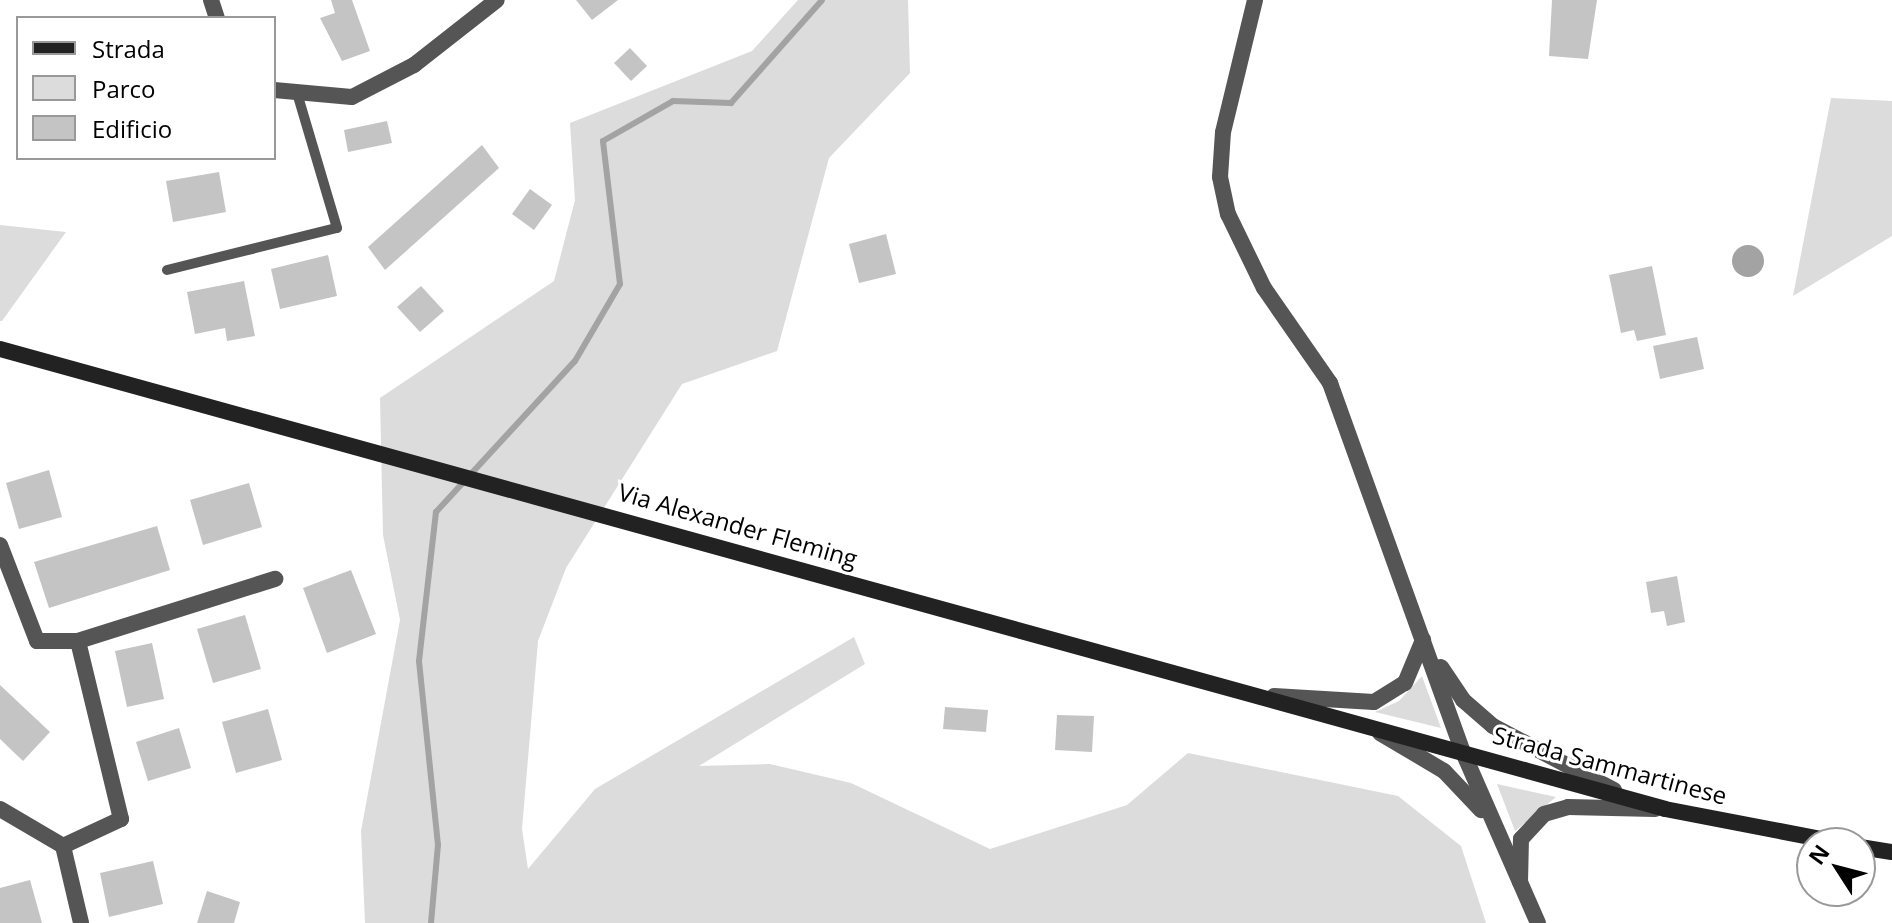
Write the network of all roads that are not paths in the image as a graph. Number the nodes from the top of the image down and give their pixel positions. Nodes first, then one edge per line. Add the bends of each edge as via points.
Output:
1 (497, 0) edge
2 (1255, 0) edge
3 (276, 90) edge
4 (298, 96) junction
5 (167, 270) dead end
6 (0, 349) edge
7 (0, 545) edge
8 (275, 579) dead end
9 (1423, 638) junction
10 (78, 641) junction
11 (1256, 695) junction
12 (1375, 730) junction
13 (1462, 750) junction
14 (1635, 800) junction
15 (0, 809) edge
16 (1665, 809) junction
17 (1796, 834) edge
18 (1500, 836) junction
19 (63, 846) junction
20 (1520, 882) junction
21 (81, 923) edge
22 (1538, 923) edge

1 - 4 street via 381,83 352,97
2 - 9 street via 1223,132 1220,177 1228,214 1264,288 1330,383
3 - 4 street
4 - 5 lane via 337,228
6 - 11 main road, Via Alexander Fleming
7 - 10 street via 37,641
8 - 10 street
9 - 11 street via 1405,683 1374,702
9 - 13 street
9 - 14 street via 1463,700 1493,726
10 - 19 street via 121,819
11 - 12 main road, Via Alexander Fleming
12 - 13 main road, Via Alexander Fleming
12 - 18 street via 1444,771
13 - 14 main road, Strada Sammartinese
13 - 18 street
14 - 16 main road, Strada Sammartinese
15 - 19 street
16 - 17 main road, Strada Sammartinese
16 - 20 street via 1568,807 1544,814 1521,839
18 - 20 street
19 - 21 street
20 - 22 street

